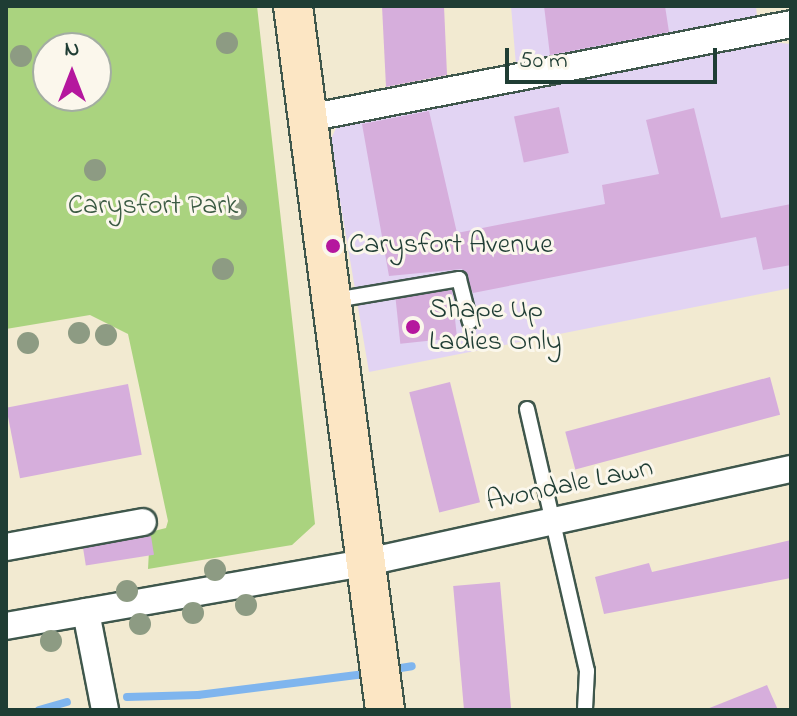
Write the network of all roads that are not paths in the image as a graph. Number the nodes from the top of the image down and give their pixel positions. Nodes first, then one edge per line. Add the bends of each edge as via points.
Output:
1 (293, 6) edge
2 (777, 19) edge
3 (303, 119) junction
4 (327, 302) junction
5 (470, 322) dead end
6 (527, 409) dead end
7 (791, 469) edge
8 (143, 522) dead end
9 (556, 523) junction
10 (6, 547) edge
11 (363, 563) junction
12 (86, 612) junction
13 (6, 626) edge
14 (381, 685) edge
15 (105, 710) edge
16 (585, 710) edge

1 - 3 main road
2 - 3 street
3 - 4 main road
4 - 5 lane via 459,279
4 - 11 main road
6 - 9 lane
7 - 9 street, Avondale Lawn
8 - 10 street
9 - 11 street, Avondale Lawn
9 - 16 lane via 587,671
11 - 12 street
11 - 14 main road
12 - 13 street
12 - 15 street

